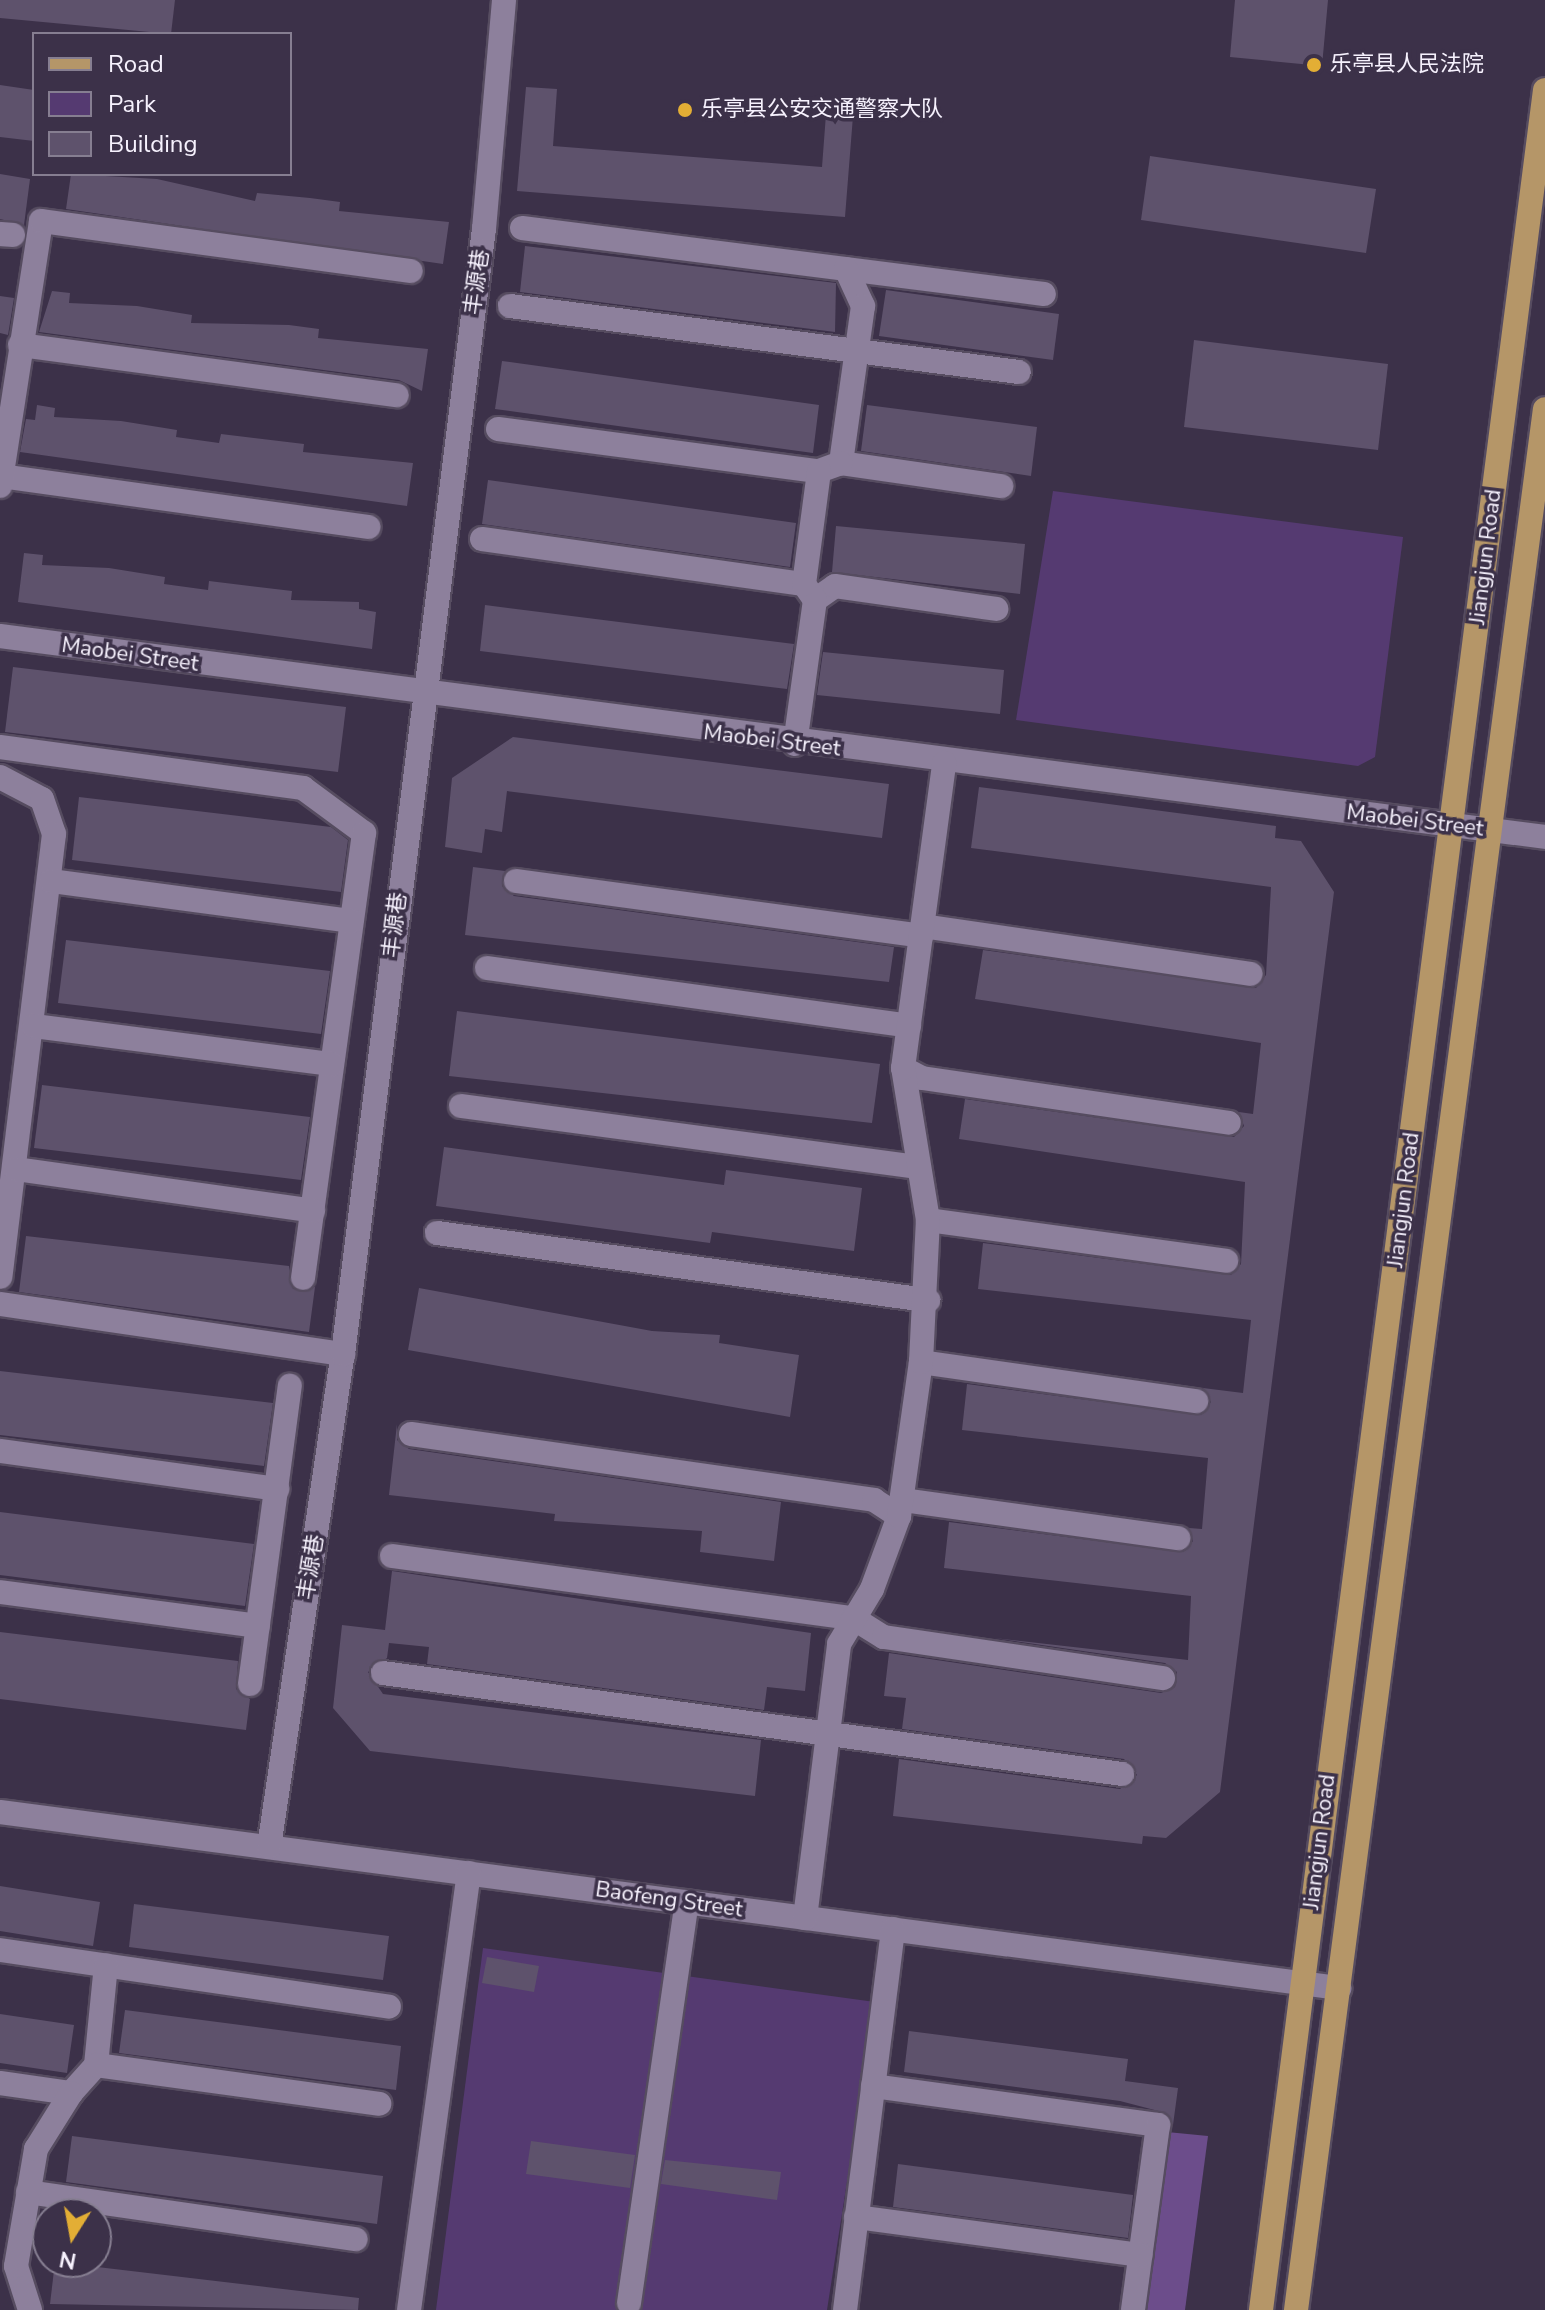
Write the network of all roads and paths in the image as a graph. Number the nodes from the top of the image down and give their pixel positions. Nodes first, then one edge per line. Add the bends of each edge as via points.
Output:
1 (504, 0) edge
2 (1545, 90) edge
3 (522, 228) dead end
4 (846, 269) junction
5 (411, 271) dead end
6 (1044, 294) dead end
7 (510, 306) dead end
8 (20, 345) junction
9 (857, 351) junction
10 (1019, 372) dead end
11 (397, 395) dead end
12 (1545, 409) edge
13 (498, 429) dead end
14 (830, 467) junction
15 (1, 481) edge
16 (1001, 486) dead end
17 (368, 527) dead end
18 (482, 539) dead end
19 (809, 592) junction
20 (996, 609) dead end
21 (0, 636) edge
22 (422, 696) junction
23 (795, 744) junction
24 (0, 747) edge
25 (944, 763) junction
26 (0, 777) edge
27 (1453, 826) junction
28 (1490, 830) junction
29 (1545, 837) edge
30 (51, 881) junction
31 (516, 881) dead end
32 (351, 921) junction
33 (922, 931) junction
34 (487, 968) dead end
35 (1251, 974) dead end
36 (34, 1026) junction
37 (909, 1026) junction
38 (332, 1064) junction
39 (903, 1068) junction
40 (461, 1106) dead end
41 (1229, 1123) dead end
42 (916, 1167) junction
43 (16, 1169) junction
44 (313, 1211) junction
45 (928, 1220) junction
46 (437, 1233) dead end
47 (1226, 1261) dead end
48 (0, 1277) edge
49 (303, 1278) dead end
50 (928, 1300) junction
51 (0, 1304) edge
52 (343, 1354) junction
53 (921, 1362) junction
54 (290, 1386) dead end
55 (1196, 1401) dead end
56 (411, 1434) dead end
57 (0, 1451) edge
58 (277, 1489) junction
59 (901, 1508) junction
60 (1178, 1538) dead end
61 (392, 1556) dead end
62 (0, 1592) edge
63 (853, 1618) junction
64 (258, 1626) junction
65 (383, 1673) dead end
66 (1163, 1678) dead end
67 (250, 1684) dead end
68 (826, 1734) junction
69 (1122, 1774) dead end
70 (0, 1812) edge
71 (269, 1847) junction
72 (469, 1873) junction
73 (687, 1902) junction
74 (805, 1918) junction
75 (893, 1929) junction
76 (0, 1950) edge
77 (106, 1965) junction
78 (1302, 1983) junction
79 (1339, 1988) junction
80 (389, 2007) dead end
81 (96, 2065) junction
82 (0, 2083) edge
83 (873, 2086) junction
84 (71, 2093) junction
85 (379, 2104) dead end
86 (28, 2192) junction
87 (856, 2217) junction
88 (356, 2239) dead end
89 (1140, 2255) junction
90 (629, 2303) dead end
91 (30, 2310) edge
92 (409, 2310) edge
93 (845, 2310) edge
94 (1133, 2310) edge
95 (1261, 2310) edge
96 (1296, 2310) edge

1 - 22 street, 丰源巷 via 484,229
2 - 27 main road, Jiangjun Road
3 - 4 street
4 - 6 street
4 - 9 street via 863,306
5 - 8 street via 41,221
7 - 9 street
8 - 11 street
8 - 15 street
9 - 10 street
9 - 14 street
12 - 28 main road, Jiangjun Road
13 - 14 street
14 - 16 street
14 - 19 street
15 - 17 street
18 - 19 street
19 - 20 street via 835,586
19 - 23 street
21 - 22 street, Maobei Street
22 - 23 street, Maobei Street
22 - 52 street, 丰源巷
23 - 25 street, Maobei Street
24 - 32 street via 303,788 364,833
25 - 27 street, Maobei Street
25 - 33 street
26 - 30 street via 42,799 52,815
27 - 28 street, Maobei Street
27 - 78 main road, Jiangjun Road
28 - 29 street, Maobei Street
28 - 79 main road, Jiangjun Road
30 - 32 street
30 - 36 street
31 - 33 street
32 - 38 street
33 - 35 street
33 - 37 street
34 - 37 street
36 - 38 street
36 - 43 street
37 - 39 street
38 - 44 street
39 - 41 street via 922,1078
39 - 42 street
40 - 42 street
42 - 45 street
43 - 44 street
43 - 48 street
44 - 49 street
45 - 47 street
45 - 50 street
46 - 50 street
50 - 53 street
51 - 52 street
52 - 71 street, 丰源巷
53 - 55 street
53 - 59 street
54 - 58 street
56 - 59 street
57 - 58 street
58 - 64 street
59 - 60 street
59 - 63 street via 883,1566
61 - 63 street
62 - 64 street
63 - 66 street via 884,1637
63 - 68 street via 839,1644
64 - 67 street
65 - 68 street
68 - 69 street
68 - 74 street
70 - 71 street, Baofeng Street
71 - 72 street, Baofeng Street
72 - 73 street, Baofeng Street
72 - 92 street
73 - 74 street, Baofeng Street
73 - 90 street
74 - 75 street, Baofeng Street
75 - 78 street, Baofeng Street
75 - 83 street
76 - 77 street
77 - 80 street
77 - 81 street
78 - 79 street, Baofeng Street
78 - 95 main road, Jiangjun Road
79 - 96 main road, Jiangjun Road
81 - 84 street
81 - 85 street
82 - 84 street
83 - 87 street
83 - 89 street via 1158,2125
84 - 86 street via 36,2149
86 - 88 street
86 - 91 street via 16,2266
87 - 89 street
87 - 93 street
89 - 94 street

